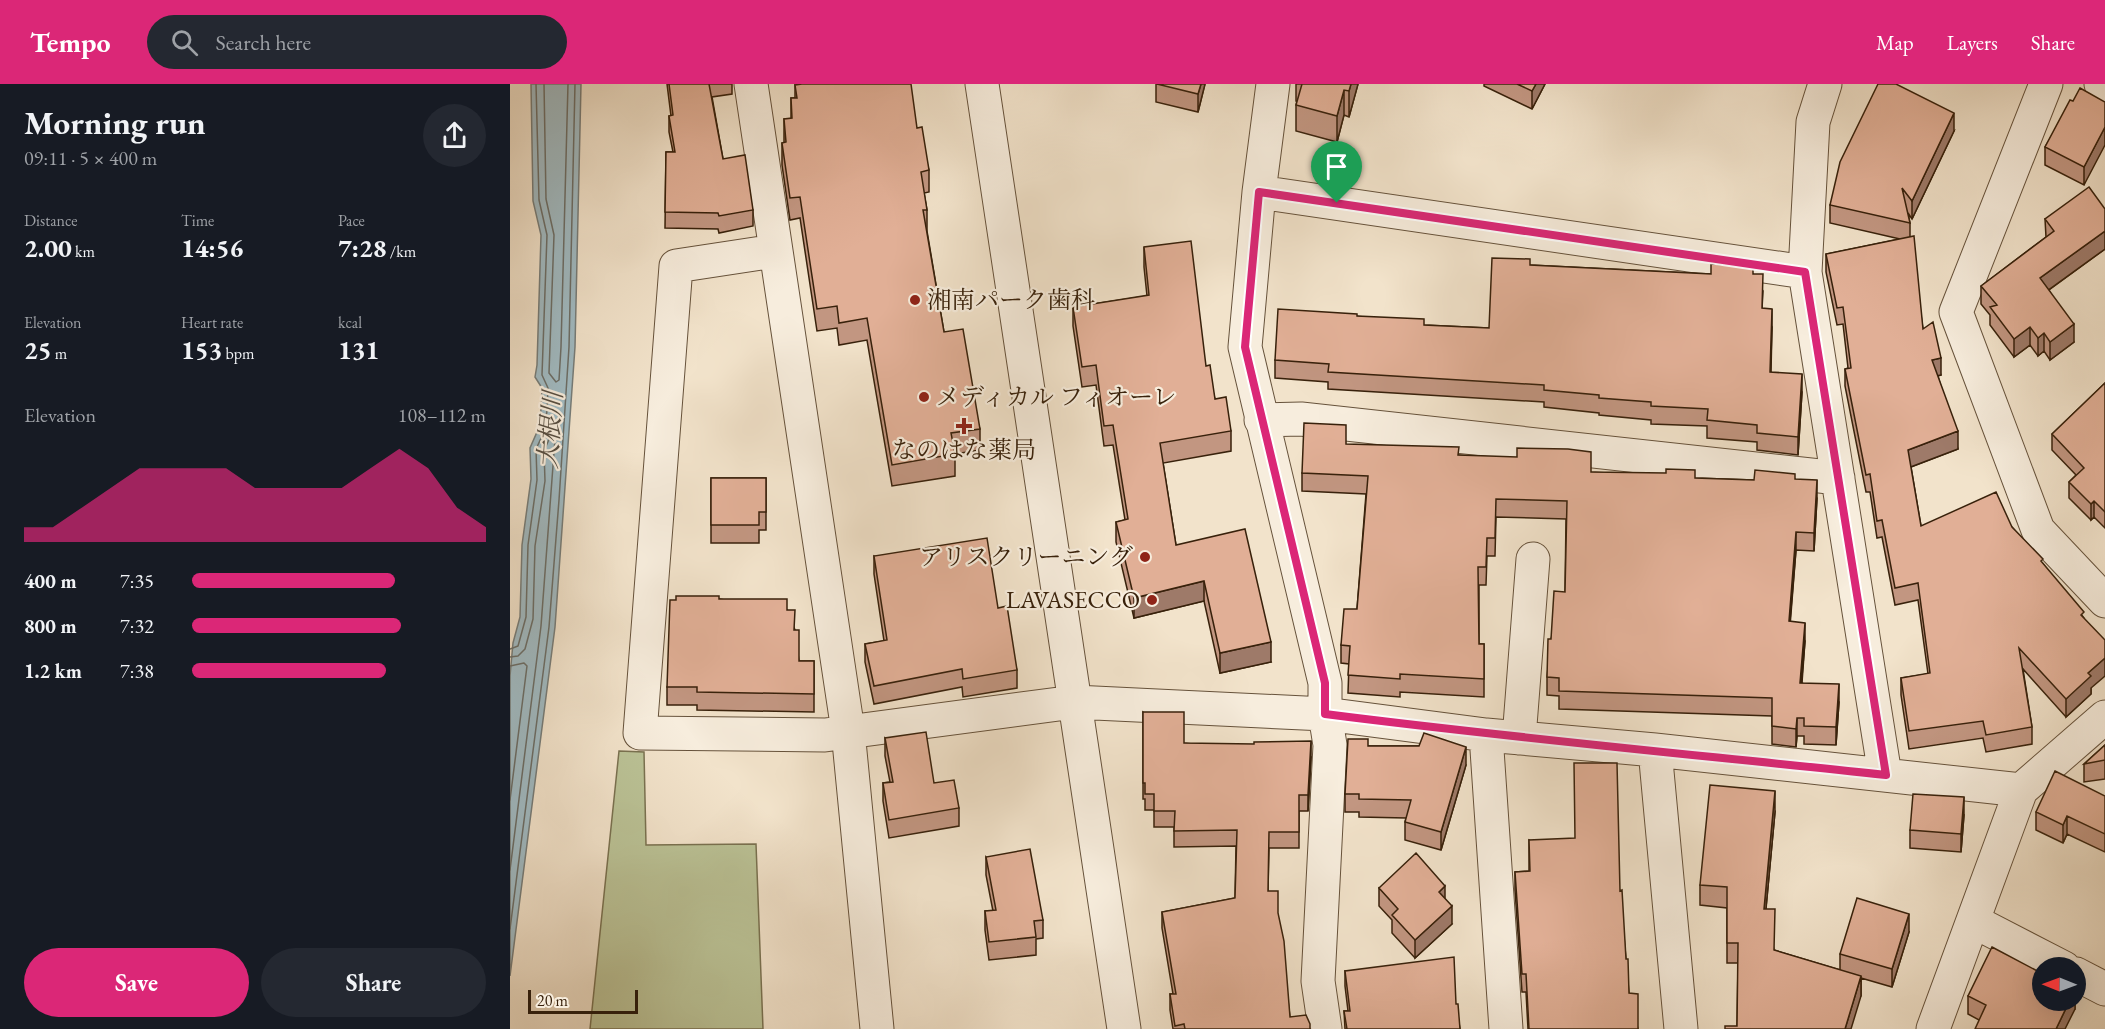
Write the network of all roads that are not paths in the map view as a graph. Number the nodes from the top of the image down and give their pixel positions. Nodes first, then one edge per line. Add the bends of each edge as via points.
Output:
1 (752, 84) edge
2 (982, 84) edge
3 (1273, 84) edge
4 (1825, 84) edge
5 (2046, 84) edge
6 (1259, 192) junction
7 (775, 251) junction
8 (1805, 272) junction
9 (1261, 420) junction
10 (1838, 478) junction
11 (1533, 559) dead end
12 (2105, 601) edge
13 (1074, 702) junction
14 (1325, 714) junction
15 (2105, 717) edge
16 (848, 731) junction
17 (1486, 735) junction
18 (1519, 738) junction
19 (1654, 750) junction
20 (1886, 775) junction
21 (2020, 790) junction
22 (1973, 921) junction
23 (2043, 957) edge
24 (2086, 979) edge
25 (2105, 988) edge
26 (877, 1029) edge
27 (1124, 1029) edge
28 (1325, 1029) edge
29 (1506, 1029) edge
30 (1682, 1029) edge
31 (1933, 1029) edge

1 - 7 street
2 - 13 street
3 - 6 street
4 - 8 street via 1813,122
5 - 12 street via 1956,312 2038,530
6 - 8 street
6 - 9 street via 1245,347
7 - 16 street
7 - 16 street via 676,266 640,732 825,735
8 - 10 street
9 - 10 street via 1302,419
9 - 14 street via 1325,683
10 - 20 street
11 - 18 street
13 - 14 street
13 - 16 street
13 - 27 street
14 - 17 street
14 - 28 street via 1330,745 1318,981
15 - 21 street
16 - 26 street
17 - 18 street
17 - 29 street
18 - 19 street
19 - 20 street
19 - 30 street
20 - 21 street
21 - 22 street
22 - 23 street
22 - 31 street
24 - 25 street

